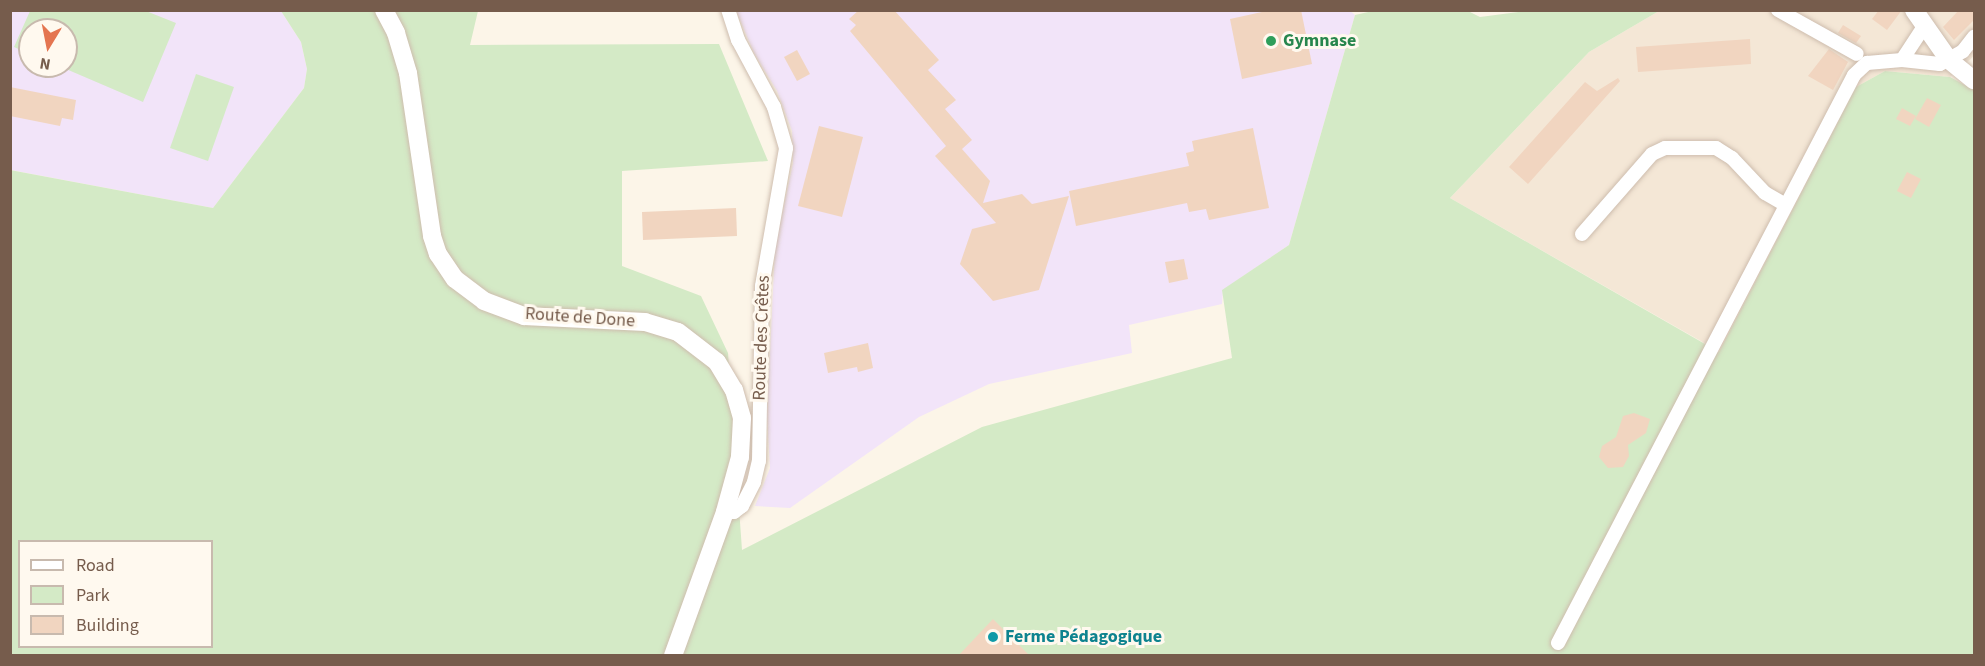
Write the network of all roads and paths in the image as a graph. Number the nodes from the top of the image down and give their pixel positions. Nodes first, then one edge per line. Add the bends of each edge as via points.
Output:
1 (384, 10) edge
2 (728, 10) edge
3 (1778, 10) edge
4 (1919, 18) edge
5 (1974, 37) edge
6 (1862, 59) junction
7 (1902, 60) junction
8 (1949, 60) junction
9 (1974, 80) edge
10 (1786, 205) junction
11 (1582, 234) dead end
12 (725, 512) junction
13 (1558, 643) dead end
14 (673, 656) edge

1 - 12 street, Route de Done via 404,55 426,214 446,267 468,290 514,313 645,322 678,332 703,348 734,390 742,418 740,457
2 - 12 street, Route des Crêtes via 774,106 786,147 762,286 759,461 742,506
3 - 6 street
4 - 7 street
4 - 8 street
5 - 8 street
6 - 7 street
6 - 10 street
7 - 8 street via 1940,64
8 - 9 street
10 - 11 street via 1765,193 1732,158 1716,148 1665,148 1652,154
10 - 13 street
12 - 14 street

